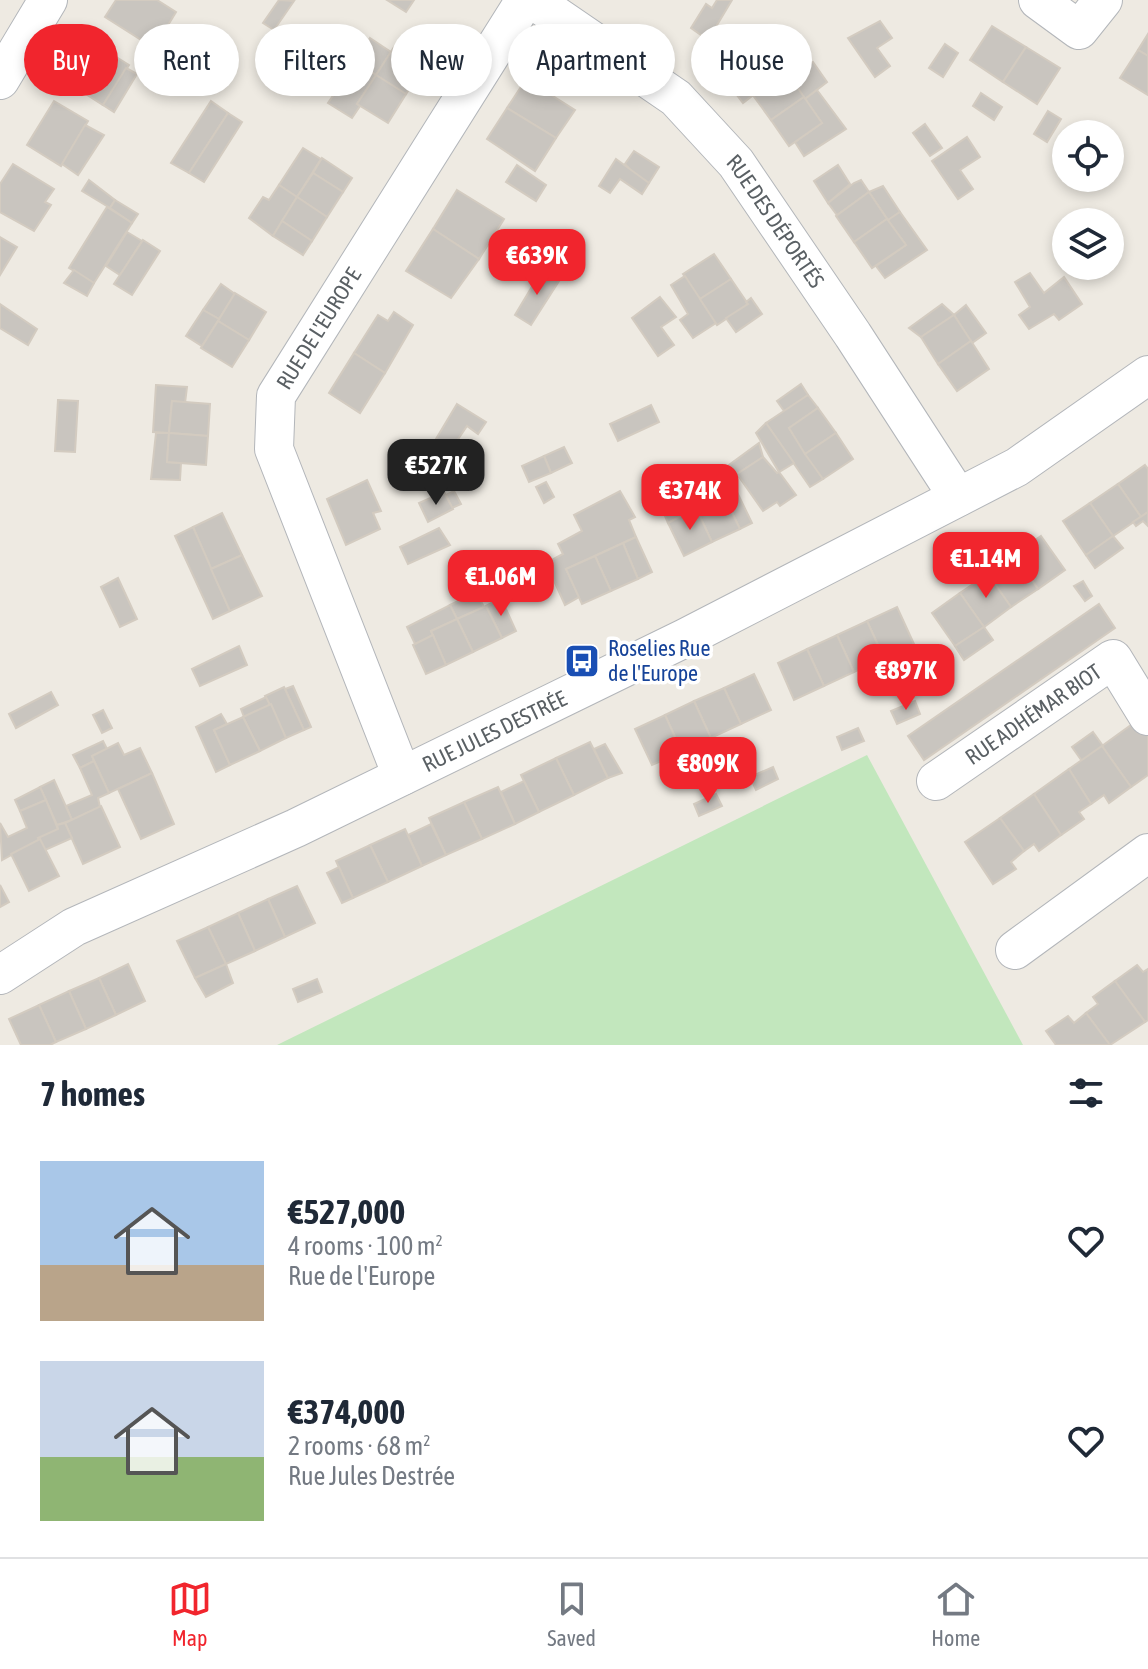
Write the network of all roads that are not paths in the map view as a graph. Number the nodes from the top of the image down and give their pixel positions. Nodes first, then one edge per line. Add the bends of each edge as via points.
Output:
1 (48, 0) edge
2 (525, 0) edge
3 (533, 0) edge
4 (1038, 0) edge
5 (1103, 0) edge
6 (0, 80) edge
7 (1148, 375) edge
8 (958, 497) junction
9 (1148, 716) edge
10 (402, 776) junction
11 (936, 781) dead end
12 (1148, 853) edge
13 (1015, 950) dead end
14 (0, 975) edge

1 - 6 street
2 - 10 street, RUE DE L'EUROPE via 276,396 274,449
3 - 8 street, RUE DES DÉPORTÉS via 676,98 736,163
4 - 5 street via 1079,30
7 - 8 street, RUE JULES DESTRÉE via 1017,467
8 - 10 street, RUE JULES DESTRÉE
9 - 11 street, RUE ADHÉMAR BIOT via 1113,659
10 - 14 street, RUE JULES DESTRÉE via 74,927
12 - 13 street

